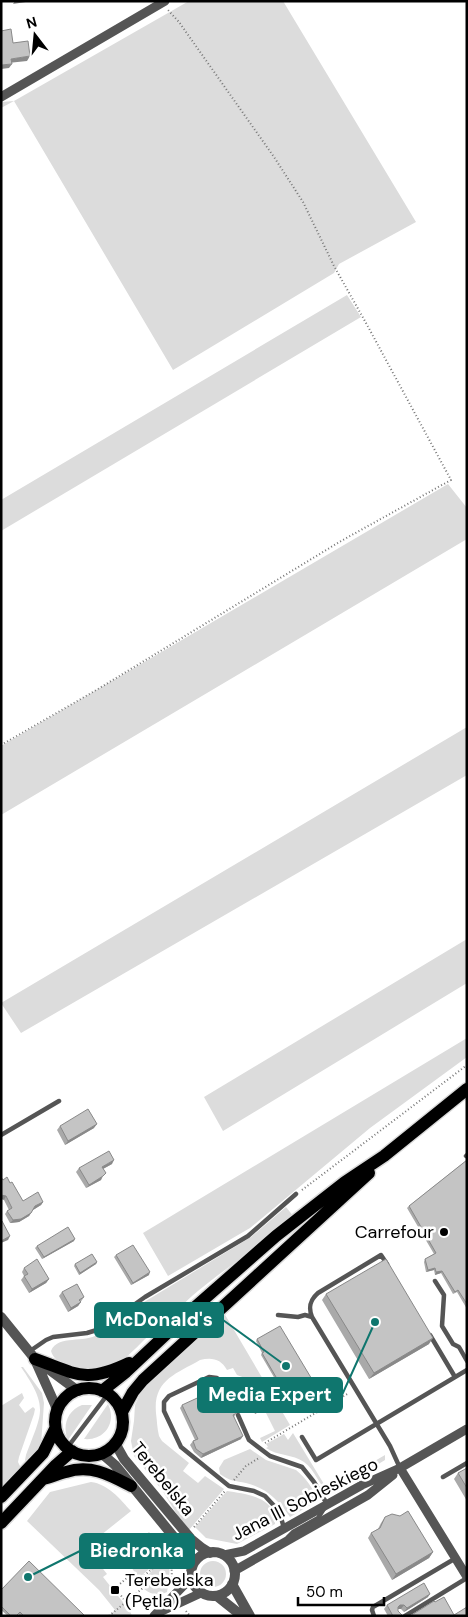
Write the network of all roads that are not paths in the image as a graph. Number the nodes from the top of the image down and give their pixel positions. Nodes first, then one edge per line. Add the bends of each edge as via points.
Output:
1 (163, 2) edge
2 (1, 97) edge
3 (467, 1089) edge
4 (59, 1100) dead end
5 (1, 1135) edge
6 (384, 1156) junction
7 (296, 1194) road end
8 (391, 1271) edge
9 (435, 1281) dead end
10 (278, 1315) dead end
11 (1, 1317) edge
12 (312, 1317) junction
13 (427, 1330) edge
14 (32, 1355) junction
15 (141, 1358) junction
16 (467, 1361) edge
17 (467, 1370) edge
18 (455, 1377) junction
19 (78, 1391) junction
20 (105, 1392) junction
21 (231, 1399) edge
22 (57, 1409) junction
23 (122, 1412) junction
24 (238, 1415) edge
25 (376, 1424) junction
26 (55, 1429) junction
27 (467, 1429) edge
28 (302, 1437) dead end
29 (115, 1443) junction
30 (69, 1450) junction
31 (101, 1453) junction
32 (467, 1464) edge
33 (400, 1468) junction
34 (443, 1477) dead end
35 (43, 1479) junction
36 (132, 1486) junction
37 (1, 1497) edge
38 (327, 1504) junction
39 (1, 1523) edge
40 (284, 1529) junction
41 (280, 1545) junction
42 (210, 1553) junction
43 (224, 1555) junction
44 (456, 1558) junction
45 (191, 1571) junction
46 (234, 1571) junction
47 (467, 1577) edge
48 (232, 1584) junction
49 (408, 1587) junction
50 (201, 1593) junction
51 (411, 1593) edge
52 (217, 1596) junction
53 (391, 1597) junction
54 (416, 1602) edge
55 (394, 1603) edge
56 (419, 1607) junction
57 (155, 1614) edge
58 (402, 1614) edge
59 (242, 1616) edge
60 (250, 1616) edge
61 (374, 1616) edge

1 - 2 street
3 - 6 main road
4 - 5 lane
6 - 15 main road via 276,1236
6 - 23 main road via 143,1380
7 - 14 lane via 248,1236 145,1297 100,1328 46,1340
8 - 12 lane via 381,1255 315,1295 310,1304
9 - 16 lane via 444,1295 442,1326
10 - 12 lane
11 - 14 street
12 - 25 lane
13 - 18 lane
14 - 15 main road via 72,1374 91,1375 114,1370
14 - 19 street
14 - 22 street
15 - 20 main road
17 - 18 lane
18 - 25 lane
19 - 20 main road via 91,1388
19 - 22 main road via 66,1397
20 - 23 main road
20 - 30 lane
21 - 40 lane via 223,1382 209,1377 169,1396 164,1402 164,1411 181,1447 229,1486 265,1496 279,1511
22 - 26 main road
23 - 29 main road via 124,1426
24 - 38 lane via 250,1440 270,1456 302,1467
25 - 28 lane via 316,1460
25 - 33 lane
26 - 30 main road
26 - 37 main road via 42,1453
27 - 33 street, Jana III Sobieskiego
29 - 31 main road
29 - 42 street, Terebelska via 124,1459 191,1539
30 - 31 main road via 86,1455
30 - 35 main road
31 - 36 street, Terebelska
32 - 34 lane
33 - 38 street, Jana III Sobieskiego
33 - 41 street, Jana III Sobieskiego via 368,1496
33 - 44 street
35 - 36 main road via 86,1469
35 - 39 main road
36 - 45 street, Terebelska via 182,1547
38 - 40 street, Jana III Sobieskiego
38 - 41 lane via 318,1518 293,1532
40 - 43 street, Jana III Sobieskiego via 244,1551
41 - 46 street, Jana III Sobieskiego
42 - 43 street
42 - 45 street via 199,1557
43 - 46 street
44 - 47 street
44 - 49 lane
45 - 50 street via 194,1586
45 - 57 street via 186,1583
46 - 48 street
47 - 56 lane
48 - 52 street
48 - 60 street
49 - 51 lane
49 - 53 lane
50 - 52 street
50 - 57 street
52 - 59 street
53 - 55 lane
53 - 61 lane via 373,1607
54 - 56 lane
56 - 58 lane

